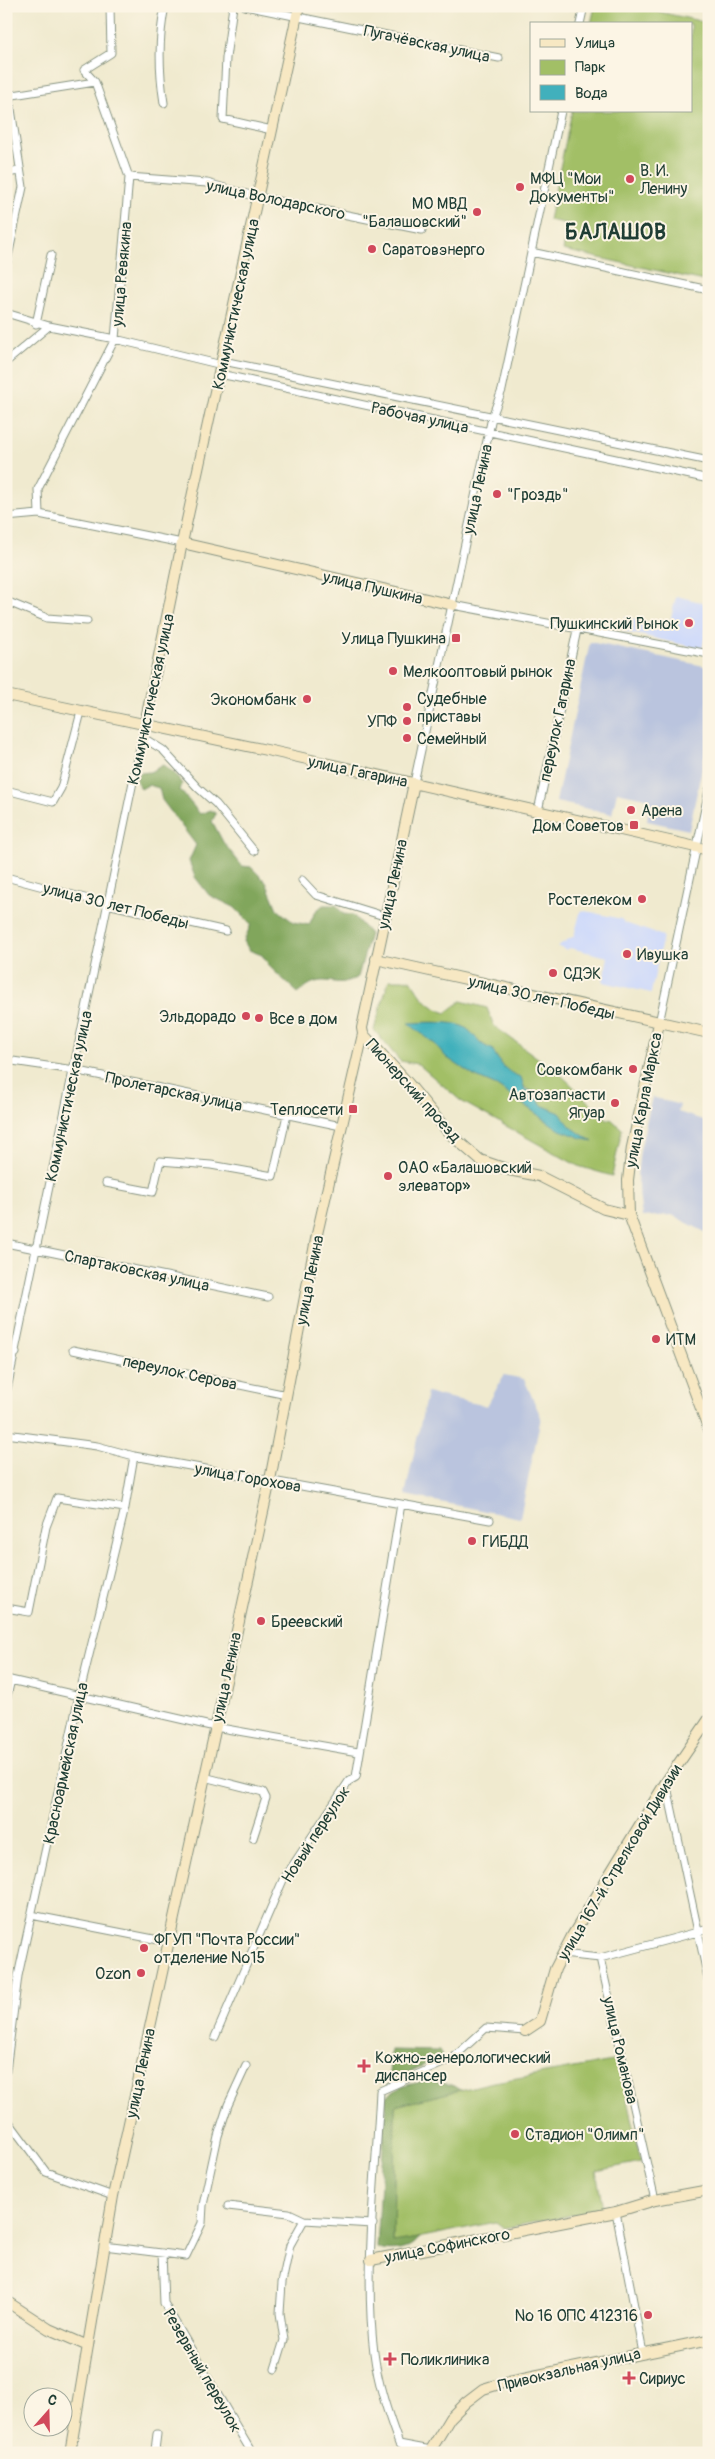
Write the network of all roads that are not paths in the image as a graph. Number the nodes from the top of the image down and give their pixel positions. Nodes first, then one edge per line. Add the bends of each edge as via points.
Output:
1 (110, 6) edge
2 (165, 6) edge
3 (233, 6) edge
4 (245, 6) edge
5 (584, 6) edge
6 (298, 11) edge
7 (580, 22) edge
8 (499, 58) dead end
9 (95, 82) junction
10 (8, 96) edge
11 (164, 103) dead end
12 (561, 112) edge
13 (272, 130) junction
14 (20, 171) junction
15 (6, 173) edge
16 (129, 176) junction
17 (258, 197) junction
18 (422, 230) dead end
19 (530, 252) junction
20 (51, 255) dead end
21 (6, 266) edge
22 (709, 290) edge
23 (6, 314) edge
24 (36, 324) junction
25 (49, 326) junction
26 (116, 339) junction
27 (6, 362) edge
28 (222, 367) junction
29 (492, 417) junction
30 (489, 432) junction
31 (709, 462) edge
32 (709, 478) edge
33 (39, 514) junction
34 (6, 518) edge
35 (182, 543) junction
36 (6, 601) edge
37 (453, 604) junction
38 (87, 621) dead end
39 (577, 630) junction
40 (709, 654) edge
41 (6, 696) edge
42 (81, 712) junction
43 (145, 724) junction
44 (142, 737) junction
45 (414, 783) junction
46 (6, 790) edge
47 (709, 790) edge
48 (538, 811) junction
49 (696, 848) junction
50 (709, 850) edge
51 (254, 851) dead end
52 (6, 877) edge
53 (302, 880) dead end
54 (107, 904) junction
55 (384, 916) junction
56 (226, 931) dead end
57 (376, 959) junction
58 (659, 1022) junction
59 (709, 1033) edge
60 (363, 1034) junction
61 (6, 1060) edge
62 (74, 1070) junction
63 (287, 1115) junction
64 (341, 1126) junction
65 (106, 1183) dead end
66 (629, 1215) junction
67 (6, 1242) edge
68 (35, 1249) junction
69 (268, 1297) dead end
70 (6, 1350) edge
71 (73, 1350) dead end
72 (16, 1353) junction
73 (6, 1394) edge
74 (287, 1395) junction
75 (709, 1430) edge
76 (6, 1434) edge
77 (134, 1456) junction
78 (270, 1480) junction
79 (401, 1504) junction
80 (125, 1508) junction
81 (490, 1520) dead end
82 (6, 1608) edge
83 (8, 1679) edge
84 (79, 1696) junction
85 (6, 1700) edge
86 (709, 1719) edge
87 (215, 1726) junction
88 (358, 1752) junction
89 (204, 1777) junction
90 (666, 1782) junction
91 (253, 1838) dead end
92 (31, 1915) junction
93 (709, 1929) edge
94 (698, 1931) junction
95 (169, 1942) junction
96 (562, 1954) junction
97 (600, 1958) junction
98 (709, 1983) edge
99 (526, 2031) joint
100 (215, 2037) dead end
101 (7, 2066) edge
102 (246, 2066) dead end
103 (6, 2118) edge
104 (709, 2190) edge
105 (113, 2196) junction
106 (655, 2200) junction
107 (228, 2206) dead end
108 (616, 2212) junction
109 (304, 2220) junction
110 (373, 2224) junction
111 (104, 2246) junction
112 (162, 2253) junction
113 (371, 2260) junction
114 (6, 2300) edge
115 (709, 2340) edge
116 (88, 2346) junction
117 (643, 2353) junction
118 (275, 2368) dead end
119 (157, 2434) dead end
120 (430, 2451) edge
121 (70, 2453) edge
122 (161, 2453) edge
123 (252, 2453) edge

1 - 9 street, улица Ревякина via 112,53 84,70
2 - 11 street via 159,72
3 - 13 street via 223,119
4 - 6 street, Пугачёвская улица
5 - 7 street
6 - 8 street, Пугачёвская улица
6 - 13 street, Коммунистическая улица
9 - 10 street
9 - 16 street, улица Ревякина
10 - 14 street
12 - 19 street, улица Ленина
13 - 17 street, Коммунистическая улица
14 - 15 street
14 - 21 street via 23,187
16 - 17 street, улица Володарского via 207,183
16 - 26 street, улица Ревякина
17 - 18 street, улица Володарского
17 - 28 street, Коммунистическая улица
19 - 22 street
19 - 29 street, улица Ленина via 502,390
20 - 24 street
23 - 24 street
24 - 25 street
25 - 26 street
25 - 27 street
26 - 28 street
26 - 33 street, улица Ревякина via 38,489
28 - 29 street, Рабочая улица
28 - 30 street, Рабочая улица
28 - 35 street, Коммунистическая улица
29 - 30 street, улица Ленина
29 - 31 street, Рабочая улица
30 - 32 street, Рабочая улица
30 - 37 street, улица Ленина
33 - 34 street
33 - 35 street, улица Пушкина
35 - 37 street, улица Пушкина
35 - 43 street, Коммунистическая улица
36 - 38 street via 47,618
37 - 39 street, улица Пушкина
37 - 45 street, улица Ленина
39 - 40 street, улица Пушкина
39 - 48 street, переулок Гагарина
41 - 42 street, улица Гагарина
42 - 43 street, улица Гагарина
42 - 46 street via 61,788 52,802
43 - 44 street, Коммунистическая улица
43 - 45 street, улица Гагарина
44 - 51 street via 163,750 216,804
44 - 54 street, Коммунистическая улица
45 - 48 street, улица Гагарина
45 - 55 street, улица Ленина
47 - 49 street, улица Карла Маркса
48 - 49 street, улица Гагарина
49 - 50 street, улица Гагарина
49 - 58 street, улица Карла Маркса
52 - 54 street, улица 30 лет Победы
53 - 55 street via 316,895
54 - 56 street, улица 30 лет Победы
54 - 62 street, Коммунистическая улица
55 - 57 street, улица Ленина
57 - 58 street, улица 30 лет Победы
57 - 60 street, улица Ленина
58 - 59 street, улица 30 лет Победы
58 - 66 street, улица Карла Маркса via 632,1147 628,1180
60 - 64 street, улица Ленина
60 - 66 street, Пионерский проезд via 449,1133 480,1160 539,1176 604,1209
61 - 62 street, Пролетарская улица
62 - 63 street, Пролетарская улица
62 - 68 street, Коммунистическая улица
63 - 64 street, Пролетарская улица
63 - 65 street via 273,1176 211,1165 160,1161 153,1192
64 - 74 street, улица Ленина
66 - 75 street, улица Карла Маркса
67 - 68 street, Спартаковская улица
68 - 69 street, Спартаковская улица
68 - 72 street, Коммунистическая улица
70 - 72 street
71 - 74 street, переулок Серова
72 - 73 street, Коммунистическая улица
74 - 78 street, улица Ленина
76 - 77 street, улица Горохова via 97,1446
77 - 78 street, улица Горохова
77 - 80 street, Красноармейская улица
78 - 79 street, улица Горохова
78 - 87 street, улица Ленина
79 - 81 street, улица Горохова
79 - 88 street, Новый переулок
80 - 82 street via 57,1498 46,1527 29,1612
80 - 84 street, Красноармейская улица
83 - 84 street
83 - 85 street
84 - 87 street
84 - 92 street, Красноармейская улица
86 - 90 street, улица 167-й Стрелковой Дивизии
87 - 88 street
87 - 89 street, улица Ленина
88 - 100 street, Новый переулок via 356,1777 349,1781 282,1880
89 - 91 street via 263,1792 266,1798
89 - 95 street, улица Ленина
90 - 94 street
90 - 96 street, улица 167-й Стрелковой Дивизии
92 - 95 street
92 - 101 street, Красноармейская улица via 18,1976
93 - 94 street
94 - 97 street
94 - 98 street
95 - 105 street, улица Ленина
96 - 97 street
96 - 99 street, улица 167-й Стрелковой Дивизии via 540,2021
97 - 106 street, улица Романова
99 - 110 street, улица 167-й Стрелковой Дивизии via 486,2028 452,2059 380,2091
102 - 112 street via 218,2136 202,2223 194,2244 186,2256
103 - 105 street via 46,2172
104 - 106 street, улица Софинского
105 - 111 street, улица Ленина
106 - 108 street, улица Софинского
107 - 109 street via 289,2213
108 - 113 street, улица Софинского
108 - 117 street
109 - 110 street
109 - 118 street via 290,2245 282,2283 280,2312 284,2340
110 - 113 street, улица 167-й Стрелковой Дивизии
111 - 112 street
111 - 116 street, улица Ленина
112 - 123 street, Резервный переулок via 164,2303
113 - 120 street, улица Софинского via 374,2354 383,2401 399,2444
114 - 116 street via 49,2329
115 - 117 street, Привокзальная улица
116 - 121 street, улица Ленина
117 - 120 street, Привокзальная улица via 509,2380 483,2389 450,2418
119 - 122 street via 155,2450

